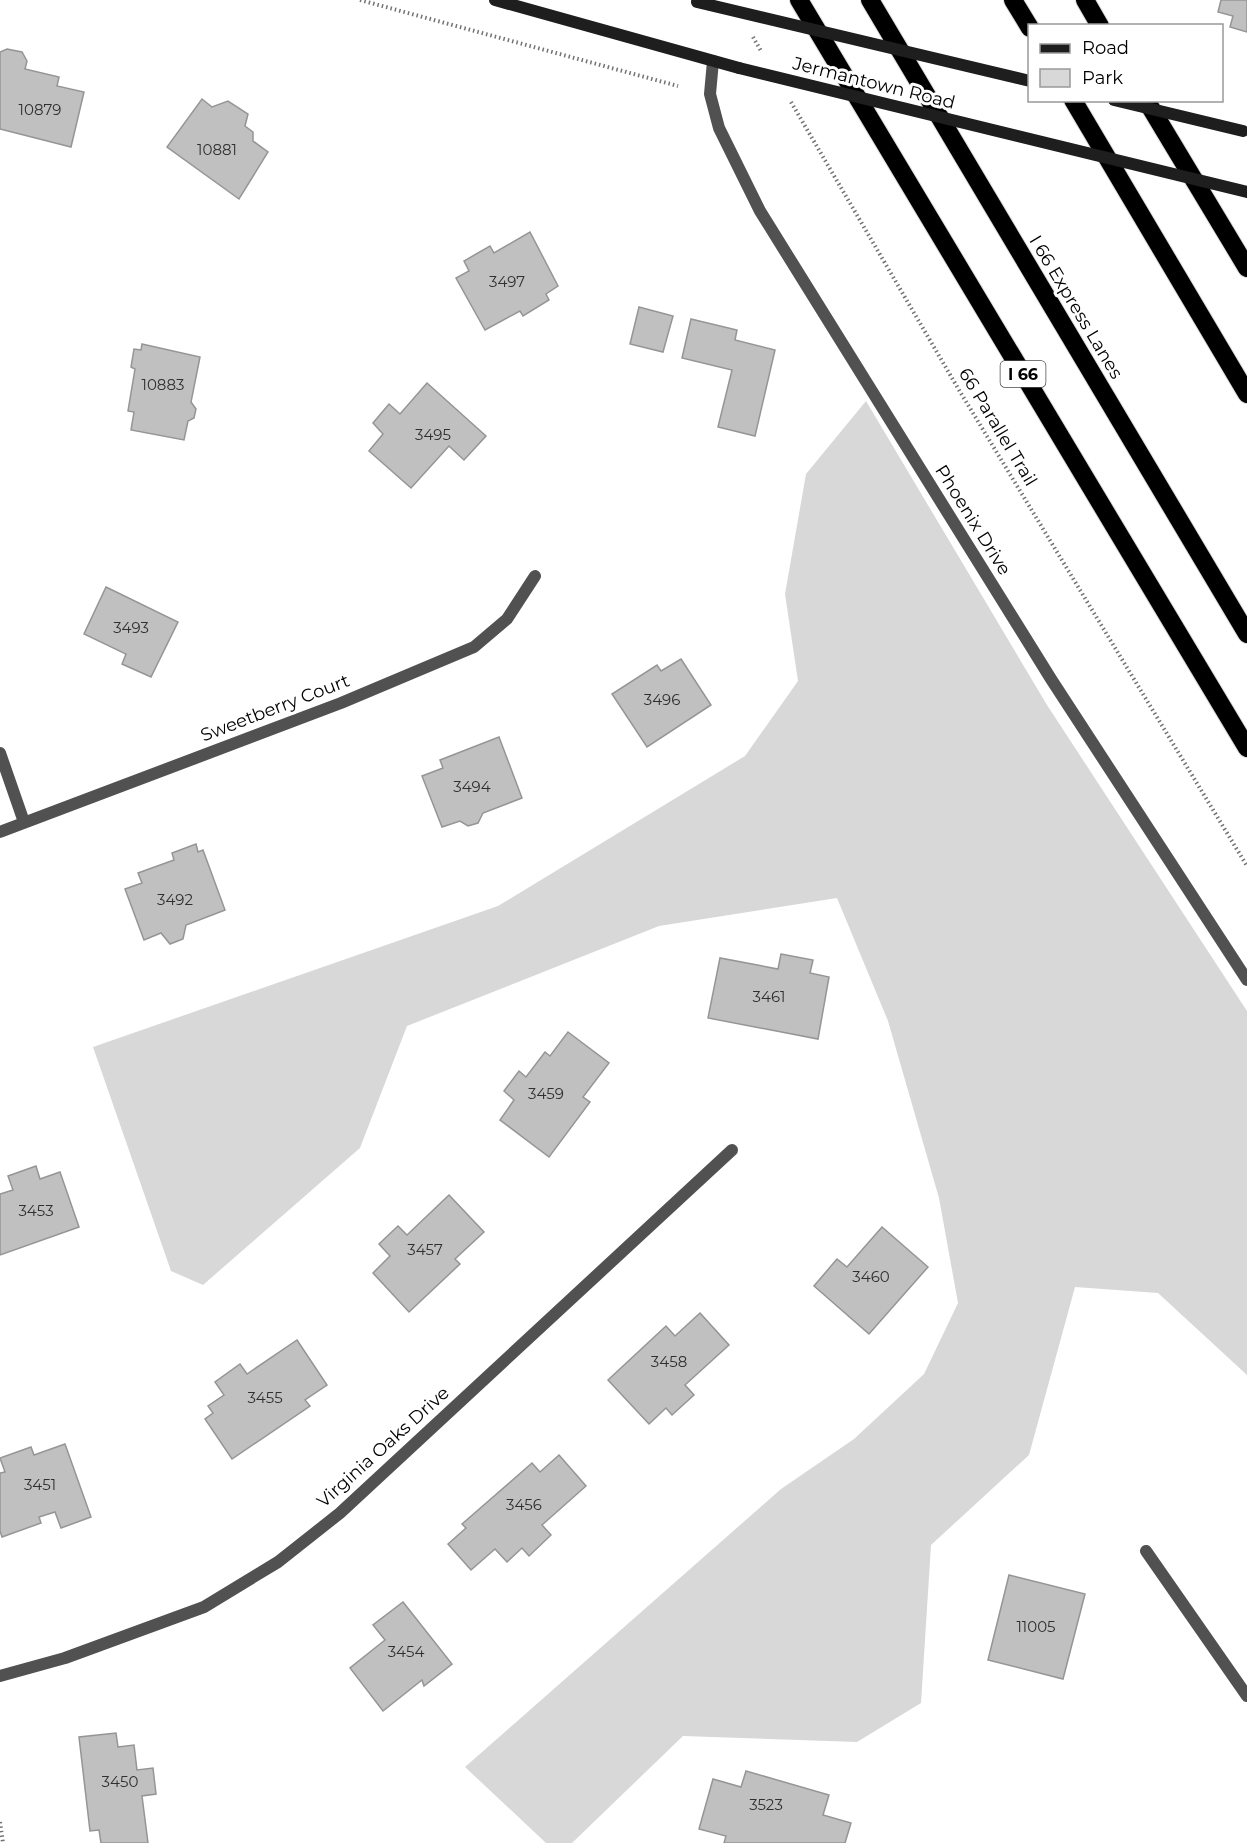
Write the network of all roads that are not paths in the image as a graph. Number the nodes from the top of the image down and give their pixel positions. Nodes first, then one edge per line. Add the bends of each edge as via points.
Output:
1 (495, 0) edge
2 (799, 0) edge
3 (870, 0) edge
4 (1013, 0) edge
5 (1085, 0) edge
6 (693, 1) edge
7 (1099, 24) edge
8 (1028, 26) edge
9 (713, 61) junction
10 (1028, 81) edge
11 (1073, 102) edge
12 (1122, 102) edge
13 (1147, 102) edge
14 (1245, 131) edge
15 (1247, 192) edge
16 (1247, 268) edge
17 (1247, 394) edge
18 (534, 576) dead end
19 (1247, 634) edge
20 (1247, 748) edge
21 (0, 753) edge
22 (24, 822) junction
23 (0, 832) edge
24 (1247, 980) edge
25 (732, 1150) dead end
26 (1146, 1551) dead end
27 (0, 1676) edge
28 (1247, 1696) edge

1 - 9 main road, Jermantown Road
2 - 20 highway, I 66
3 - 19 highway, I 66 Express Lanes
4 - 8 highway
5 - 7 highway
6 - 10 main road, Jermantown Road, bridge
9 - 15 main road, Jermantown Road, bridge
9 - 24 street, Phoenix Drive via 710,94 719,128 760,211 1045,669
11 - 17 highway
12 - 14 main road, bridge
13 - 16 highway
18 - 22 street, Sweetberry Court via 507,619 474,647 341,703
21 - 22 street
22 - 23 street, Sweetberry Court
25 - 27 street, Virginia Oaks Drive via 340,1513 278,1562 204,1607 65,1658
26 - 28 street

